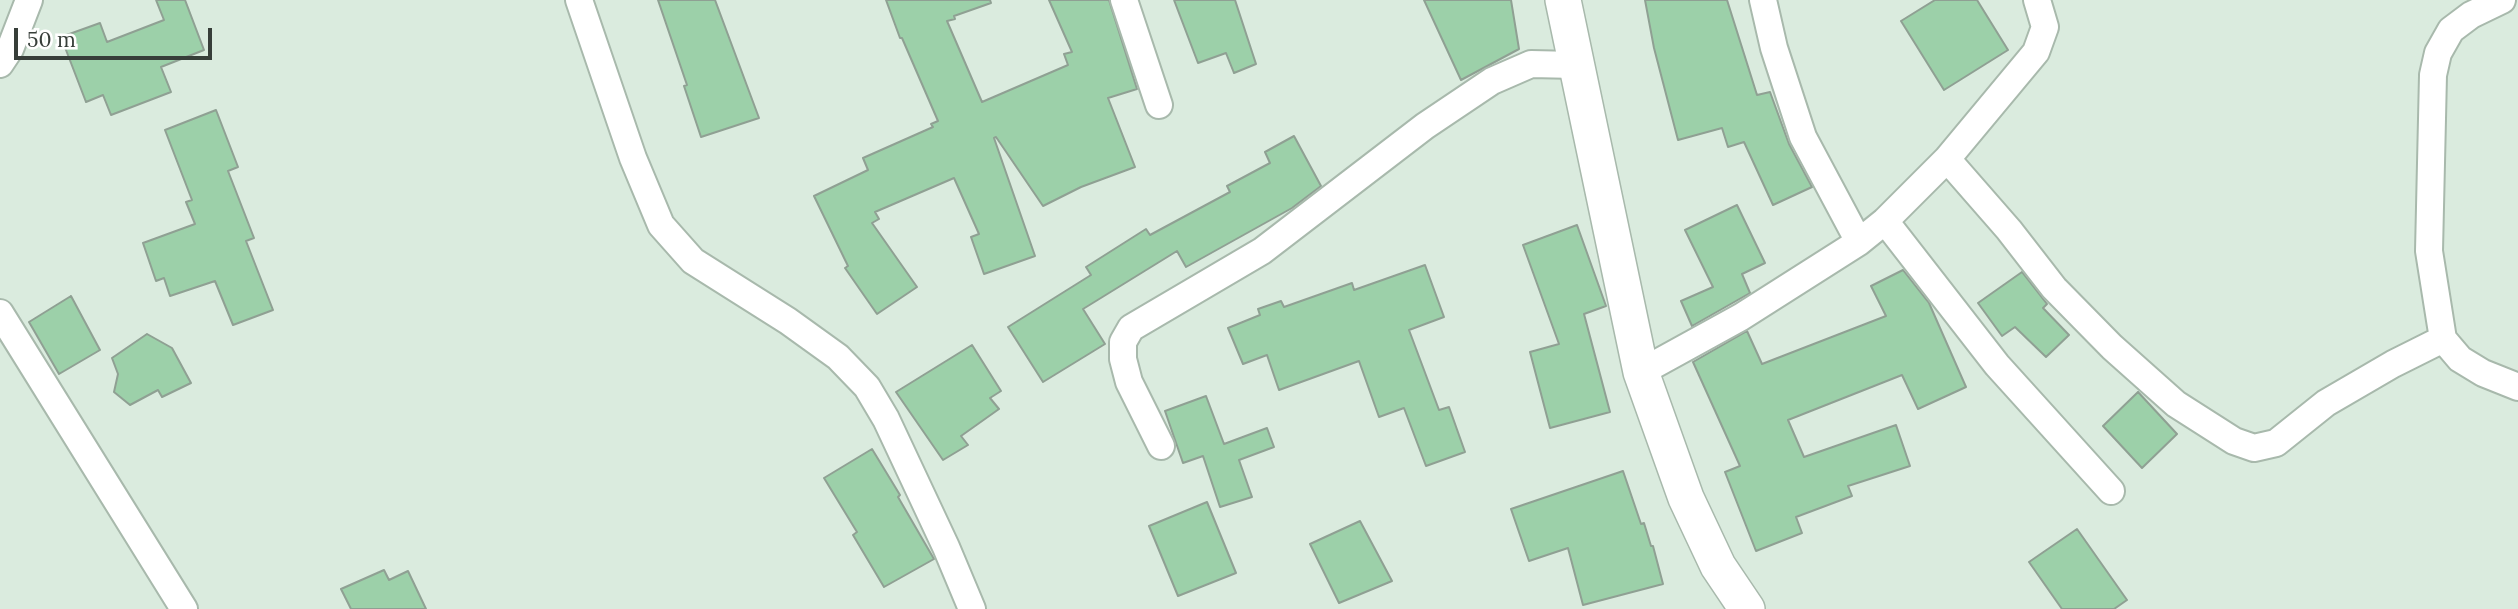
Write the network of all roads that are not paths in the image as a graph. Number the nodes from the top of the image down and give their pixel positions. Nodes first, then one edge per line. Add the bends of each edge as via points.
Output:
1 (29, 0) edge
2 (579, 0) edge
3 (1124, 0) edge
4 (1563, 0) edge
5 (1763, 0) edge
6 (2037, 0) edge
7 (2502, 0) edge
8 (0, 64) edge
9 (1576, 65) junction
10 (1159, 105) dead end
11 (1947, 159) junction
12 (1885, 221) junction
13 (1859, 242) junction
14 (0, 313) edge
15 (2443, 340) junction
16 (1641, 372) junction
17 (2518, 387) edge
18 (1161, 446) dead end
19 (2111, 491) dead end
20 (1738, 603) edge
21 (184, 609) edge
22 (972, 609) edge

1 - 8 street
2 - 22 street via 661,225 693,261 838,357 867,387
3 - 10 street
4 - 9 main road
5 - 13 street via 1803,137
6 - 11 street via 2045,27 2036,52
7 - 15 street via 2451,30 2438,53 2433,75 2429,251
9 - 16 main road
9 - 18 street via 1531,64 1492,81 1425,126 1262,251 1131,328 1123,342 1123,359 1129,382
11 - 12 street
11 - 15 street via 2054,288 2112,347 2176,404 2234,441 2254,448 2276,443 2326,403
12 - 13 street
12 - 19 street via 1997,365
13 - 16 street via 1741,317
14 - 21 street
15 - 17 street via 2460,359
16 - 20 main road via 1686,498

